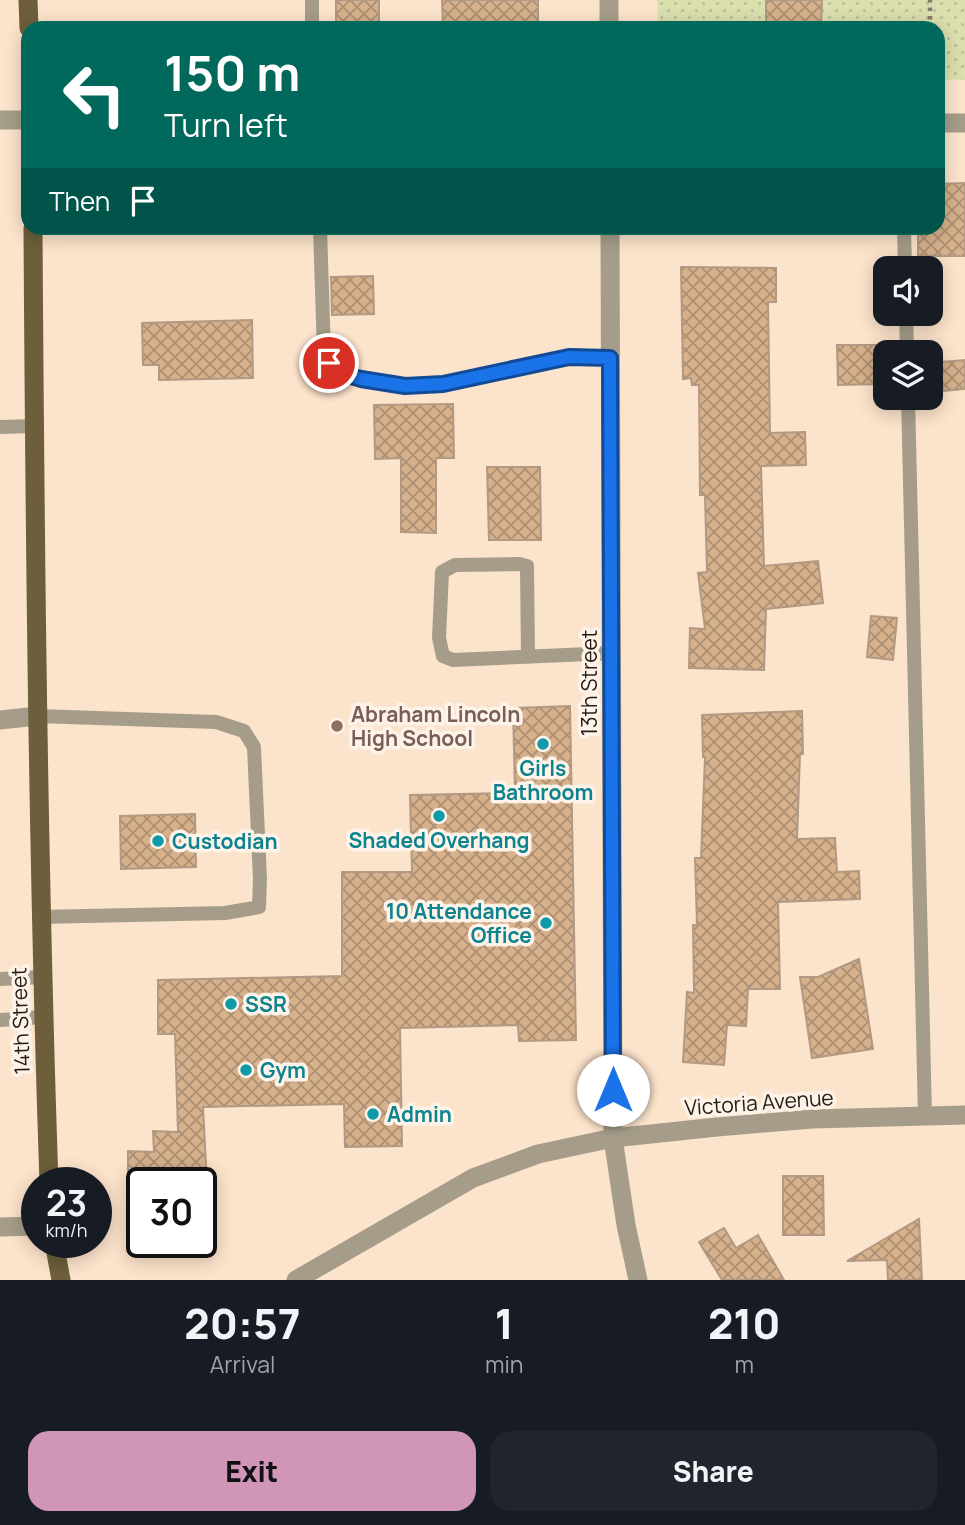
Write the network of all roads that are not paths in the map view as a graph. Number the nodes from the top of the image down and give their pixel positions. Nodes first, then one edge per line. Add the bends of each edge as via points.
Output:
1 (28, 0) edge
2 (312, 0) edge
3 (609, 0) edge
4 (29, 21) edge
5 (312, 21) edge
6 (609, 21) edge
7 (0, 120) edge
8 (21, 120) edge
9 (945, 123) edge
10 (965, 123) edge
11 (33, 235) edge
12 (320, 235) edge
13 (610, 235) edge
14 (904, 235) edge
15 (905, 256) edge
16 (610, 358) junction
17 (908, 410) edge
18 (34, 426) junction
19 (0, 427) edge
20 (612, 653) junction
21 (528, 657) junction
22 (37, 716) junction
23 (0, 720) edge
24 (40, 917) junction
25 (41, 977) junction
26 (0, 979) edge
27 (43, 1017) junction
28 (0, 1020) edge
29 (965, 1115) edge
30 (925, 1116) junction
31 (613, 1138) junction
32 (48, 1167) edge
33 (21, 1226) edge
34 (0, 1227) edge
35 (57, 1258) edge
36 (61, 1280) edge
37 (296, 1280) edge
38 (638, 1280) edge

1 - 4 main road
2 - 5 lane
3 - 6 street
7 - 8 street
9 - 10 street
11 - 18 main road, 14th Street
12 - 16 lane via 324,353 341,373 405,386 443,384 569,357
13 - 16 street, 13th Street
14 - 15 lane
16 - 20 street, 13th Street
17 - 30 lane
18 - 19 lane
18 - 22 main road, 14th Street
20 - 21 lane
20 - 31 street, 13th Street
21 - 21 lane via 453,660 443,656 439,638 442,572 455,565 527,566
22 - 23 street
22 - 24 main road, 14th Street
22 - 24 lane via 216,722 244,731 254,747 260,879 259,907 225,914
24 - 25 main road, 14th Street
25 - 26 lane
25 - 27 main road, 14th Street
27 - 28 lane
27 - 32 main road, 14th Street
29 - 30 street, Victoria Avenue
30 - 31 street, Victoria Avenue via 812,1119
31 - 37 street, Victoria Avenue via 538,1154 473,1178
31 - 38 street, 13th Street
33 - 34 street
35 - 36 main road

